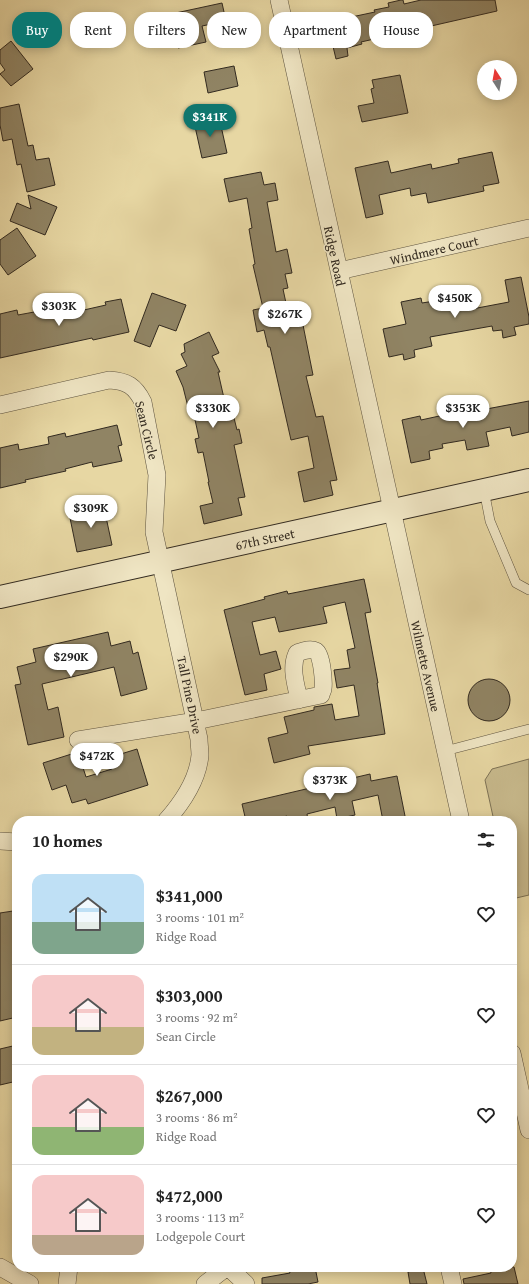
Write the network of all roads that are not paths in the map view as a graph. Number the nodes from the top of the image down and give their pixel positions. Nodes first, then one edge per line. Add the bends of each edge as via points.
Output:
1 (279, 0) edge
2 (529, 228) edge
3 (339, 271) junction
4 (0, 405) edge
5 (529, 480) edge
6 (484, 490) junction
7 (391, 511) junction
8 (160, 562) junction
9 (529, 590) edge
10 (0, 597) edge
11 (299, 700) dead end
12 (196, 721) junction
13 (529, 729) edge
14 (78, 740) dead end
15 (445, 751) junction
16 (170, 816) edge
17 (459, 816) edge
18 (0, 840) edge
19 (12, 841) edge
20 (517, 1076) edge
21 (529, 1130) edge
22 (0, 1267) edge
23 (68, 1272) edge
24 (221, 1272) edge
25 (233, 1272) edge
26 (450, 1272) edge
27 (30, 1284) edge
28 (67, 1284) edge
29 (205, 1284) edge
30 (246, 1284) edge
31 (453, 1284) edge

1 - 3 street, Ridge Road
2 - 3 street, Windmere Court
3 - 7 street, Ridge Road
4 - 8 street, Sean Circle via 109,380 126,383 132,387 143,402 158,475 154,532
5 - 6 street, 67th Street
6 - 7 street, 67th Street
6 - 9 lane via 490,521 516,583
7 - 8 street, 67th Street
7 - 15 street, Wilmette Avenue
8 - 10 street, 67th Street
8 - 12 street, Tall Pine Drive
11 - 12 street
12 - 14 street
12 - 16 street, Tall Pine Drive via 200,755 196,770 179,806
13 - 15 lane
15 - 17 street, Wilmette Avenue
18 - 19 street
20 - 21 street
22 - 27 street
23 - 28 street
24 - 29 street
25 - 30 street
26 - 31 street

